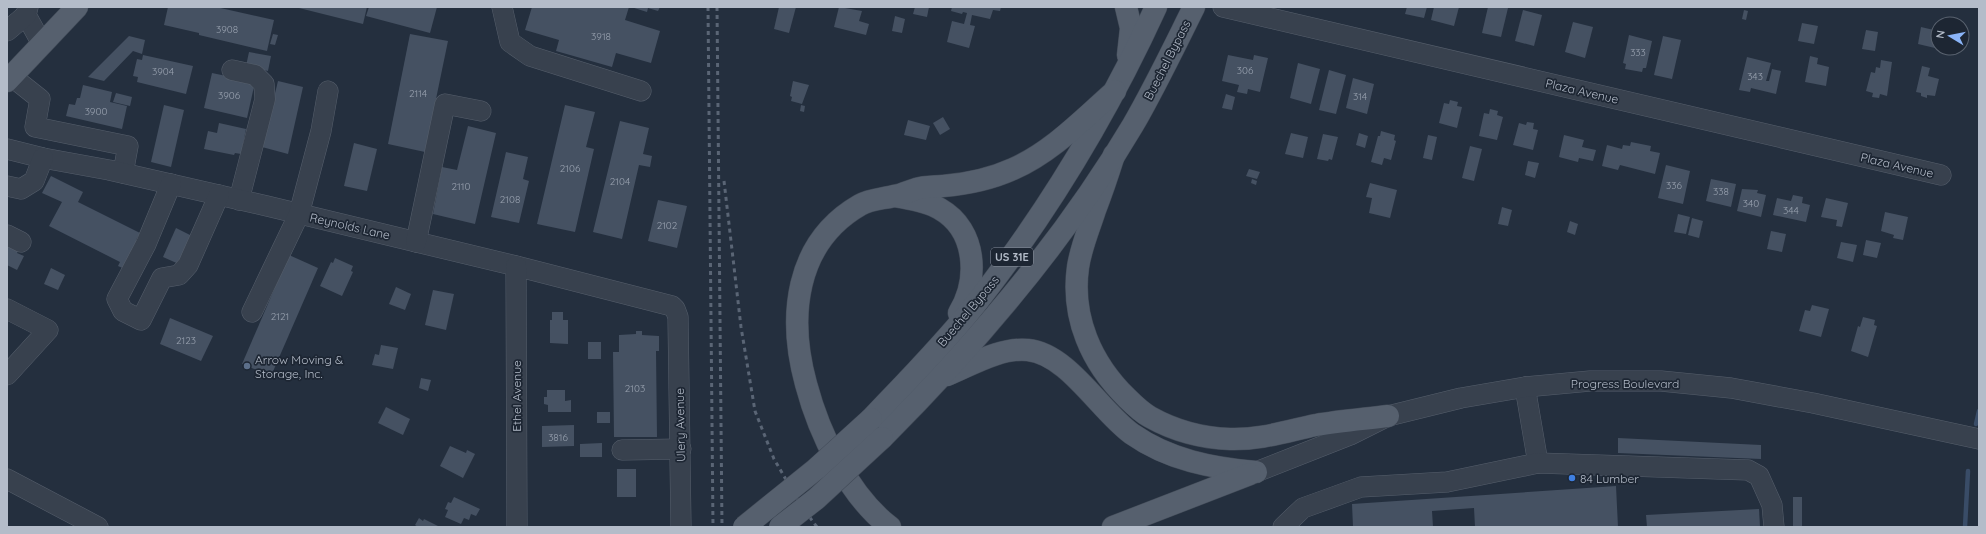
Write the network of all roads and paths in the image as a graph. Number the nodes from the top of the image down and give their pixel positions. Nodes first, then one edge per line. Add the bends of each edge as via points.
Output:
1 (77, 7) edge
2 (502, 7) edge
3 (1126, 7) edge
4 (1156, 7) edge
5 (1194, 7) edge
6 (1223, 7) edge
7 (27, 11) edge
8 (7, 31) edge
9 (42, 44) junction
10 (232, 70) dead end
11 (9, 78) edge
12 (1120, 82) junction
13 (328, 91) dead end
14 (641, 91) dead end
15 (481, 111) dead end
16 (7, 149) edge
17 (1114, 156) junction
18 (43, 158) junction
19 (123, 173) junction
20 (1941, 176) dead end
21 (171, 184) junction
22 (7, 186) edge
23 (219, 195) junction
24 (895, 196) junction
25 (239, 200) junction
26 (299, 214) junction
27 (416, 242) junction
28 (516, 266) junction
29 (7, 309) edge
30 (252, 312) dead end
31 (678, 324) joint
32 (937, 349) junction
33 (7, 375) edge
34 (942, 377) junction
35 (1526, 386) junction
36 (1388, 416) junction
37 (876, 428) junction
38 (1979, 439) edge
39 (680, 449) junction
40 (622, 450) dead end
41 (1538, 462) junction
42 (1256, 472) junction
43 (7, 479) edge
44 (98, 527) edge
45 (517, 527) edge
46 (681, 527) edge
47 (744, 527) edge
48 (780, 527) edge
49 (890, 527) edge
50 (1114, 527) edge
51 (1282, 527) edge
52 (1774, 527) edge

1 - 9 main road
2 - 14 street via 510,42 530,56
3 - 12 main road via 1131,40
4 - 12 main road, Buechel Bypass / US 31E
5 - 17 main road, Buechel Bypass / US 31E via 1155,85
6 - 20 street, Plaza Avenue
7 - 8 street
7 - 9 street
9 - 11 main road
10 - 25 street via 255,75 264,84 265,99
11 - 19 street via 40,99 35,127 128,146
12 - 24 main road via 1056,143 1013,169 969,183 918,188
12 - 32 main road, Buechel Bypass / US 31E via 1067,175 1038,219 977,302
13 - 26 street
15 - 27 street via 445,104
16 - 18 street, Reynolds Lane
17 - 34 main road, Buechel Bypass / US 31E via 1052,243 985,328
17 - 36 main road via 1084,237 1076,287 1081,325 1094,356 1118,389 1134,405 1149,416 1189,434 1231,439 1252,439 1317,425
18 - 19 street, Reynolds Lane
18 - 22 street via 34,181 21,189
19 - 21 street, Reynolds Lane
21 - 23 street, Reynolds Lane
21 - 23 street via 146,244 117,298 123,311 141,320 162,278 179,275 188,265
23 - 25 street, Reynolds Lane
24 - 32 main road via 939,208 959,226 969,245 972,268 969,291 962,308
24 - 49 main road via 860,205 825,234 810,259 799,290 797,307 802,369 818,420 858,495 870,510
25 - 26 street, Reynolds Lane
26 - 27 street, Reynolds Lane
26 - 30 street
27 - 28 street, Reynolds Lane
28 - 31 street, Reynolds Lane via 662,302 676,309
28 - 45 street, Ethel Avenue
29 - 33 street via 48,330
31 - 39 street, Ulery Avenue
32 - 37 main road, Buechel Bypass / US 31E
34 - 37 main road, Buechel Bypass / US 31E
34 - 42 main road via 1004,352 1016,349 1038,352 1047,355 1063,367 1120,425 1147,443 1193,463
35 - 36 street, Progress Boulevard via 1461,398
35 - 38 street, Progress Boulevard via 1590,381 1661,381 1730,388
35 - 41 street
36 - 42 street, Progress Boulevard via 1350,435
37 - 47 main road, Buechel Bypass / US 31E, bridge via 816,469
37 - 48 main road, Buechel Bypass / US 31E, bridge via 816,499
39 - 40 street
39 - 46 street, Ulery Avenue
41 - 51 street via 1448,482 1361,487 1303,508
41 - 52 street via 1748,470 1759,476 1772,505
42 - 50 main road
43 - 44 street

